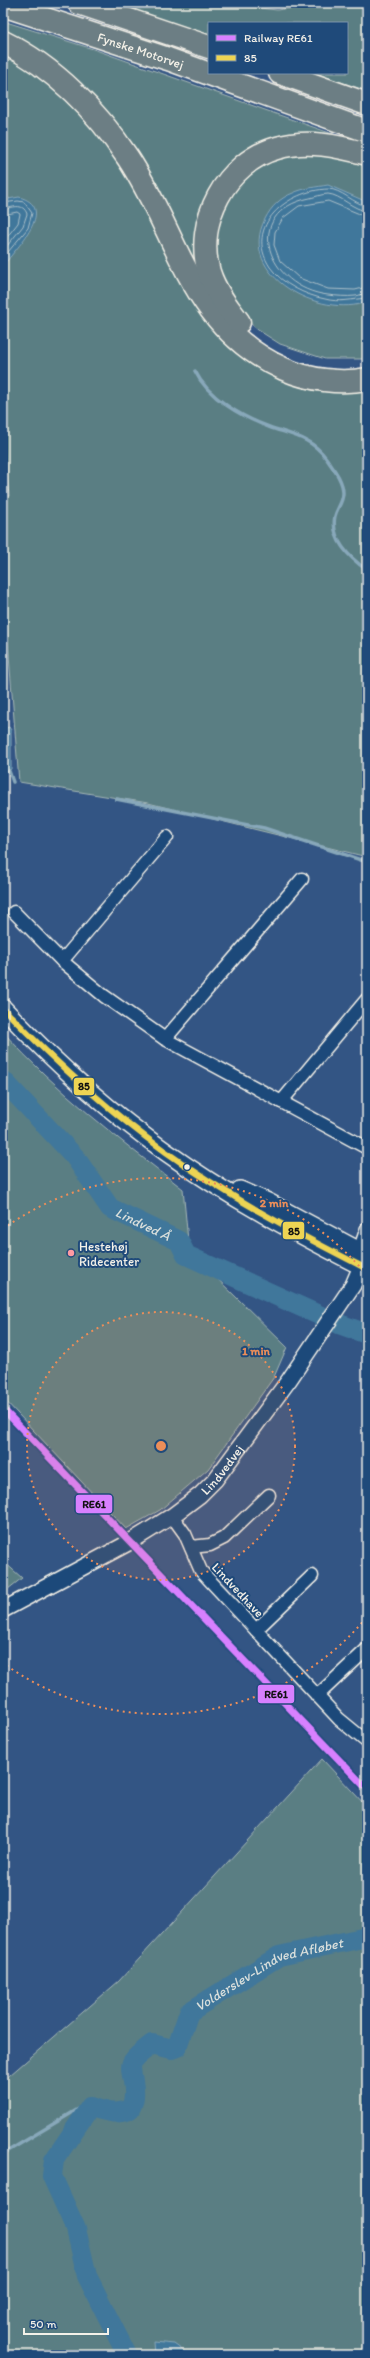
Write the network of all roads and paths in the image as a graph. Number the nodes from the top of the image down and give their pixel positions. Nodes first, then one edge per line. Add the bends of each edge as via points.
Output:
1 (79, 3) edge
2 (3, 5) edge
3 (3, 42) edge
4 (208, 47) edge
5 (208, 73) edge
6 (209, 74) edge
7 (283, 74) edge
8 (367, 104) edge
9 (367, 131) edge
10 (367, 154) edge
11 (367, 365) edge
12 (367, 379) edge
13 (167, 837) dead end
14 (302, 879) dead end
15 (14, 912) dead end
16 (62, 961) junction
17 (367, 999) edge
18 (3, 1008) edge
19 (165, 1039) junction
20 (281, 1102) junction
21 (367, 1148) edge
22 (367, 1228) edge
23 (363, 1260) edge
24 (269, 1495) dead end
25 (172, 1516) junction
26 (191, 1547) junction
27 (312, 1576) dead end
28 (3, 1610) edge
29 (256, 1630) junction
30 (367, 1649) edge
31 (317, 1696) junction
32 (367, 1742) edge

1 - 4 highway, Fynske Motorvej
2 - 5 highway, Fynske Motorvej
3 - 12 highway via 45,68 76,94 104,125 129,158 191,280 210,310 234,337 263,359 295,374 326,380
6 - 9 highway, Fynske Motorvej
7 - 8 highway
10 - 11 highway via 318,144 276,148 262,155 241,167 228,182 208,220 206,243 209,272 222,300 240,324 266,345 297,359 328,366
13 - 16 street
14 - 19 street
15 - 16 street
16 - 19 street via 113,1004
17 - 20 street
18 - 23 main road via 65,1070 145,1136 193,1171 268,1202
19 - 20 street
20 - 21 street
22 - 23 street
23 - 25 street, Lindvedvej via 353,1285 215,1480 186,1507
24 - 26 street, Lindvedhave via 224,1538 210,1545
25 - 26 street, Lindvedhave
25 - 28 street, Lindvedvej
26 - 29 street, Lindvedhave via 200,1571
27 - 29 street, Lindvedhave
29 - 31 street, Lindvedhave
30 - 31 street
31 - 32 street, Lindvedhave via 339,1719

